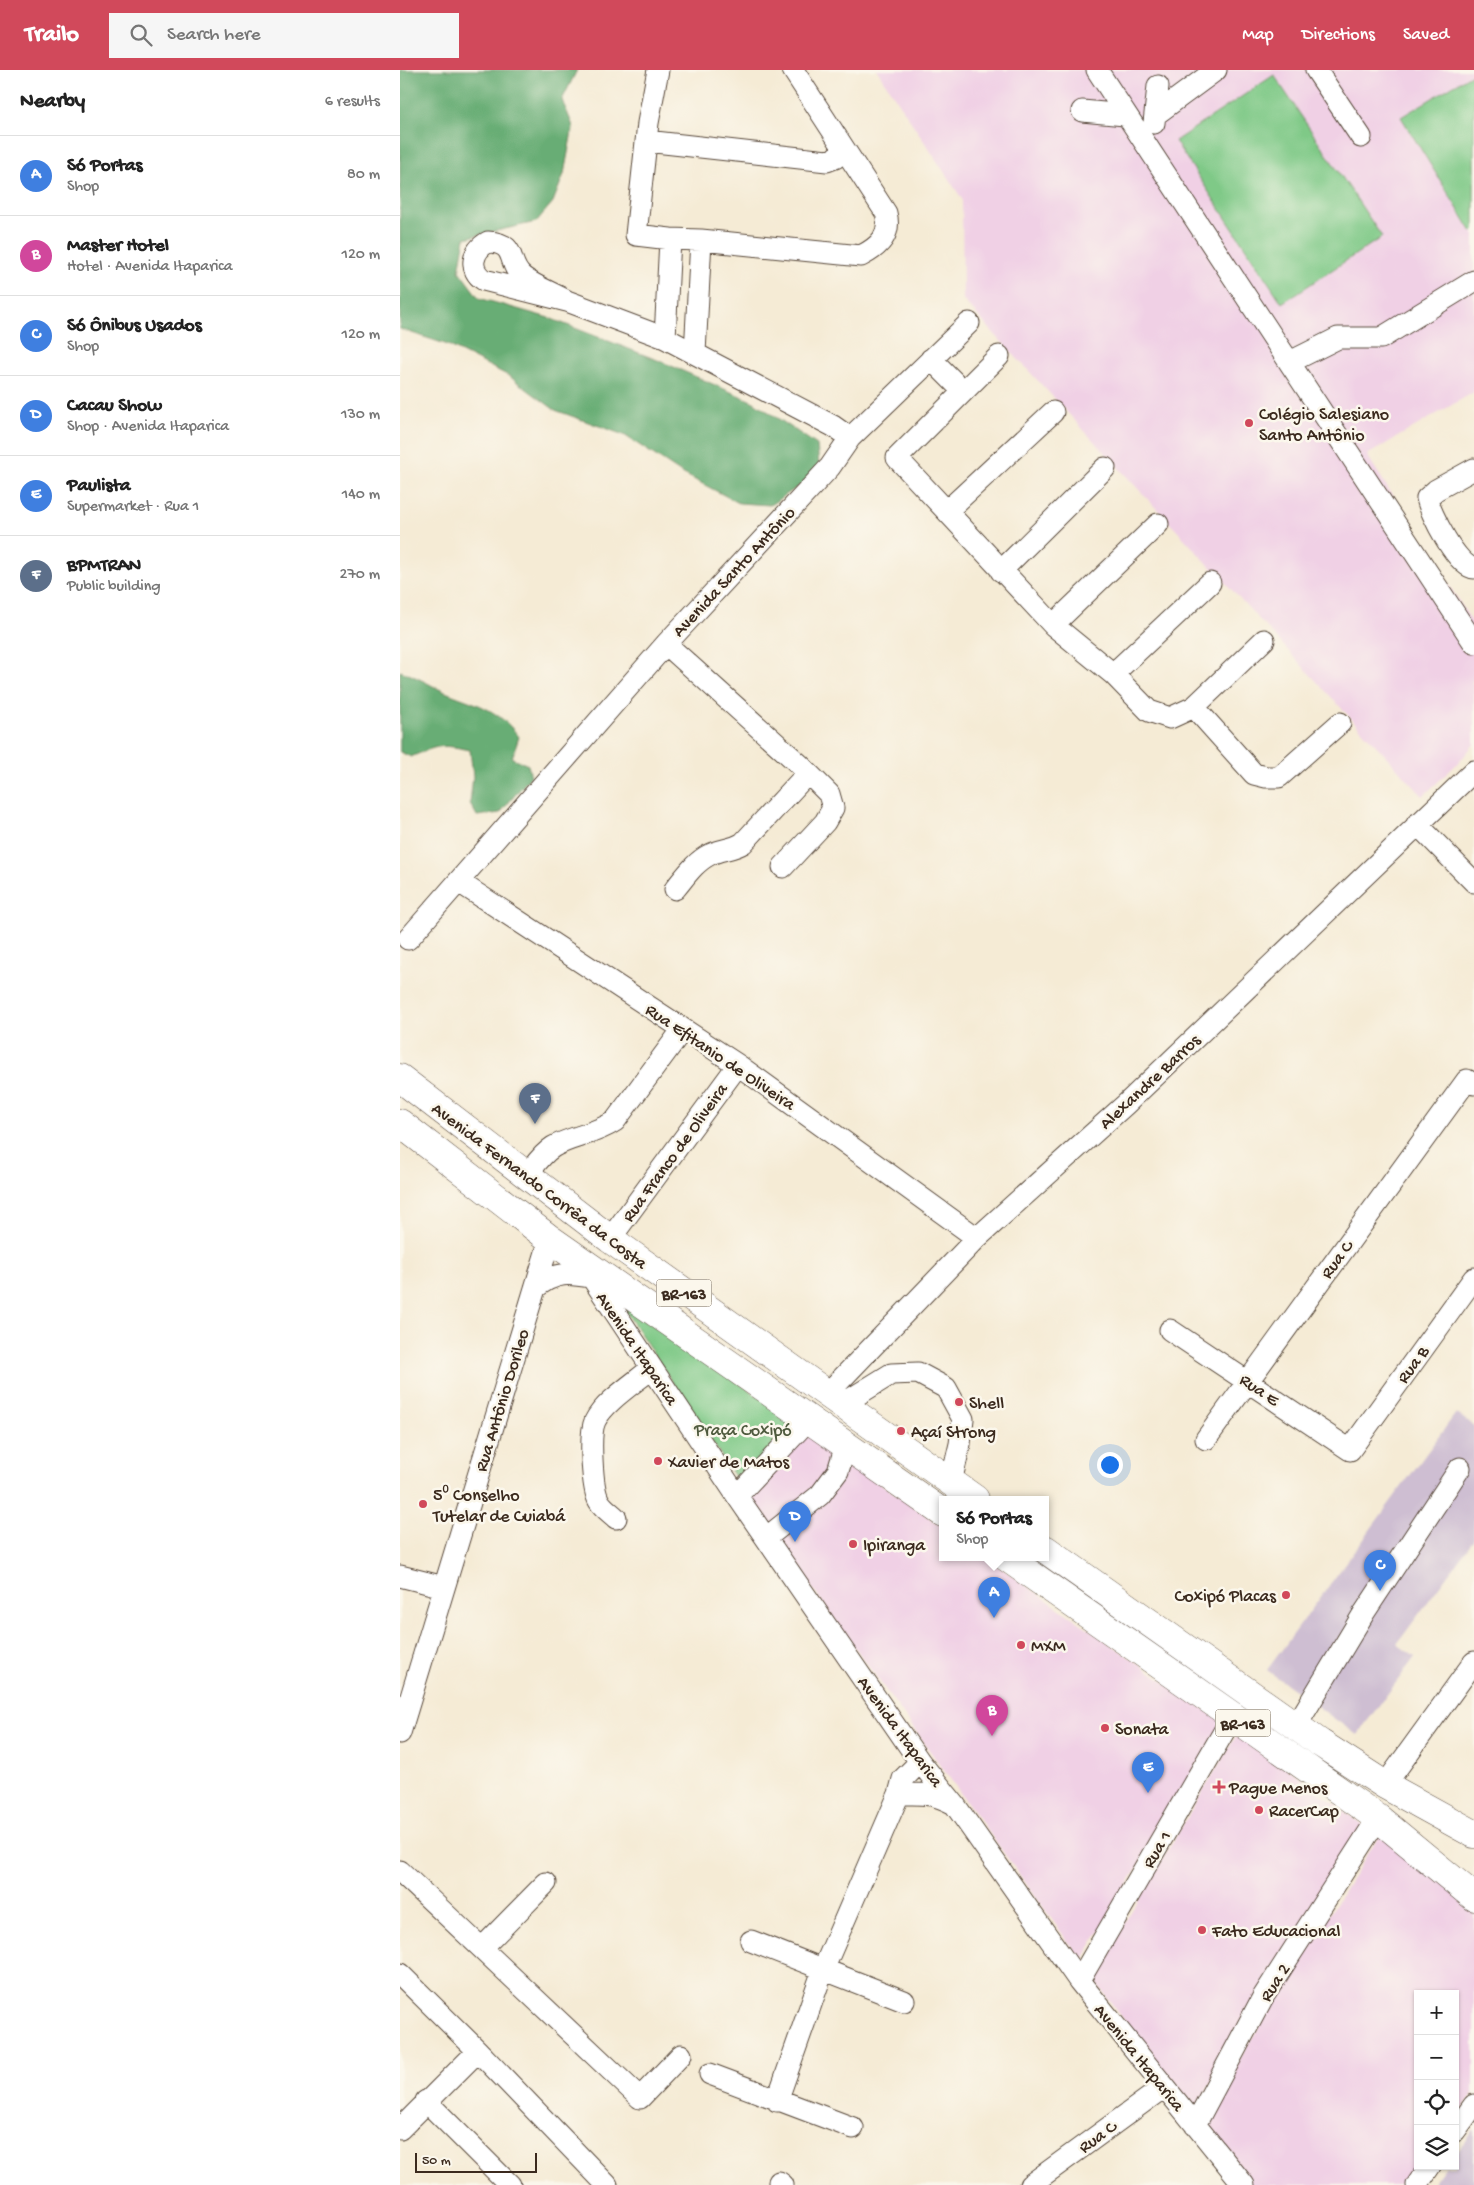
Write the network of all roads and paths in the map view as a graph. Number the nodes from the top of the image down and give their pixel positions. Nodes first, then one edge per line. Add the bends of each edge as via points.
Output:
1 (658, 70) edge
2 (793, 70) edge
3 (1097, 70) edge
4 (1216, 70) edge
5 (1316, 70) edge
6 (1158, 86) dead end
7 (1082, 111) dead end
8 (1126, 114) junction
9 (1155, 114) junction
10 (1361, 137) dead end
11 (646, 141) junction
12 (844, 149) junction
13 (1152, 153) junction
14 (670, 239) junction
15 (701, 240) junction
16 (1474, 281) edge
17 (568, 301) dead end
18 (968, 323) dead end
19 (665, 338) junction
20 (696, 353) junction
21 (999, 356) dead end
22 (931, 359) junction
23 (1290, 362) junction
24 (962, 391) junction
25 (1053, 412) dead end
26 (850, 438) junction
27 (1106, 468) dead end
28 (1474, 469) edge
29 (948, 510) junction
30 (1158, 524) dead end
31 (1474, 568) edge
32 (1001, 571) junction
33 (1210, 583) dead end
34 (1053, 625) junction
35 (1264, 640) dead end
36 (1474, 643) edge
37 (666, 644) junction
38 (1113, 674) junction
39 (1194, 707) junction
40 (1340, 722) dead end
41 (1474, 771) edge
42 (808, 773) junction
43 (1417, 824) junction
44 (783, 867) dead end
45 (460, 882) junction
46 (1474, 882) edge
47 (675, 888) dead end
48 (408, 939) dead end
49 (683, 1029) junction
50 (738, 1064) junction
51 (400, 1078) edge
52 (1470, 1082) edge
53 (400, 1122) edge
54 (526, 1176) junction
55 (977, 1238) junction
56 (550, 1239) junction
57 (610, 1240) junction
58 (594, 1273) junction
59 (1474, 1278) edge
60 (535, 1288) junction
61 (1170, 1330) dead end
62 (652, 1368) junction
63 (1248, 1381) junction
64 (833, 1400) junction
65 (809, 1419) junction
66 (1206, 1439) dead end
67 (846, 1445) junction
68 (1350, 1450) joint
69 (1460, 1468) dead end
70 (951, 1482) junction
71 (737, 1496) junction
72 (971, 1496) edge
73 (939, 1510) edge
74 (616, 1518) dead end
75 (766, 1538) junction
76 (1049, 1552) edge
77 (1012, 1561) edge
78 (400, 1576) edge
79 (444, 1587) junction
80 (1474, 1662) edge
81 (1233, 1716) junction
82 (1296, 1726) junction
83 (400, 1733) edge
84 (920, 1762) junction
85 (1385, 1785) junction
86 (899, 1795) junction
87 (955, 1806) junction
88 (1378, 1818) junction
89 (1474, 1834) edge
90 (400, 1871) edge
91 (546, 1883) dead end
92 (1474, 1898) edge
93 (752, 1941) dead end
94 (482, 1948) junction
95 (823, 1970) junction
96 (400, 1974) edge
97 (1079, 1982) junction
98 (904, 2001) dead end
99 (478, 2051) junction
100 (681, 2055) dead end
101 (710, 2074) dead end
102 (1164, 2087) junction
103 (777, 2100) junction
104 (426, 2101) junction
105 (1474, 2105) edge
106 (1195, 2126) junction
107 (1459, 2126) edge
108 (854, 2128) dead end
109 (400, 2129) edge
110 (1427, 2170) edge
111 (510, 2185) edge
112 (607, 2185) edge
113 (1030, 2185) edge
114 (1244, 2185) edge
115 (1417, 2185) edge

1 - 11 street
2 - 12 street
3 - 8 street
4 - 9 street
5 - 10 street
6 - 9 street
7 - 8 street
8 - 13 street
9 - 13 street
11 - 12 street via 827,161
11 - 14 street via 636,235
12 - 15 street via 886,213 887,232 877,248 861,256
13 - 23 street
14 - 15 street
14 - 19 street
15 - 20 street
16 - 23 street via 1381,338 1338,338
17 - 19 street
18 - 22 street, Avenida Santo Antônio
19 - 20 street
20 - 26 street
21 - 24 street
22 - 24 street
22 - 26 street, Avenida Santo Antônio
23 - 36 street
24 - 29 street via 896,458
25 - 29 street
26 - 37 street, Avenida Santo Antônio via 830,466
27 - 32 street
28 - 31 street via 1427,498 1429,507 1464,566
29 - 32 street
30 - 34 street
32 - 34 street
33 - 38 street
34 - 38 street
35 - 39 street
37 - 42 street
37 - 45 street, Avenida Santo Antônio
38 - 39 street via 1149,711 1170,718
39 - 40 street via 1254,774 1266,777 1279,777
41 - 43 street, Alexandre Barros
42 - 44 street via 829,794 833,808
42 - 47 street via 743,843 697,863
43 - 46 street
43 - 55 street, Alexandre Barros via 1126,1104
45 - 48 street, Avenida Santo Antônio
45 - 49 street, Rua Efitanio de Oliveira
49 - 50 street, Rua Efitanio de Oliveira
49 - 54 street via 614,1121 602,1129 554,1147
50 - 55 street, Rua Efitanio de Oliveira
50 - 57 street, Rua Franco de Oliveira
51 - 54 highway, Avenida Fernando Corrêa da Costa / BR-163
52 - 63 street, Rua C
53 - 56 highway, Avenida Fernando Corrêa da Costa / BR-163
54 - 57 highway, Avenida Fernando Corrêa da Costa / BR-163
55 - 64 street, Alexandre Barros
56 - 58 highway, Avenida Fernando Corrêa da Costa / BR-163
56 - 60 street, Rua Antônio Dorileo
57 - 64 highway, Avenida Fernando Corrêa da Costa / BR-163
58 - 60 street via 559,1274
58 - 62 street, Avenida Itaparica
58 - 65 highway, Avenida Fernando Corrêa da Costa / BR-163
59 - 68 street, Rua B
60 - 79 street, Rua Antônio Dorileo
61 - 63 street, Rua E
62 - 71 street, Avenida Itaparica
62 - 74 street via 604,1408 595,1422 593,1457 596,1488 599,1501
63 - 66 street, Rua C
63 - 68 street, Rua E
64 - 70 highway, Avenida Fernando Corrêa da Costa / BR-163
64 - 70 street via 891,1374 918,1373 946,1388 963,1419
65 - 67 highway, Avenida Fernando Corrêa da Costa / BR-163
65 - 71 street
67 - 73 highway, Avenida Fernando Corrêa da Costa / BR-163
67 - 75 street via 838,1470 820,1495
69 - 82 street via 1364,1614
70 - 72 highway, Avenida Fernando Corrêa da Costa / BR-163
71 - 75 street, Avenida Itaparica
75 - 84 street, Avenida Itaparica
76 - 82 highway, BR-163
77 - 81 highway, BR-163
78 - 79 street
79 - 83 street, Rua Antônio Dorileo
80 - 85 street
81 - 88 highway, BR-163
81 - 97 street, Rua 1
82 - 85 highway, BR-163
84 - 86 street via 903,1779
84 - 87 street, Avenida Itaparica
85 - 89 highway, BR-163
86 - 87 street via 924,1792 939,1796
86 - 95 street
87 - 97 street, Avenida Itaparica
88 - 92 highway, BR-163
88 - 106 street, Rua 2 via 1263,1997
90 - 94 street
91 - 94 street
93 - 95 street
94 - 100 street via 640,2098
95 - 98 street
95 - 103 street
96 - 99 street
97 - 102 street, Avenida Itaparica
99 - 104 street
99 - 112 street
101 - 103 street
102 - 106 street, Avenida Itaparica
102 - 113 street, Rua C
103 - 108 street
104 - 109 street
104 - 111 street
105 - 107 street
106 - 114 street, Avenida Itaparica
110 - 115 street

